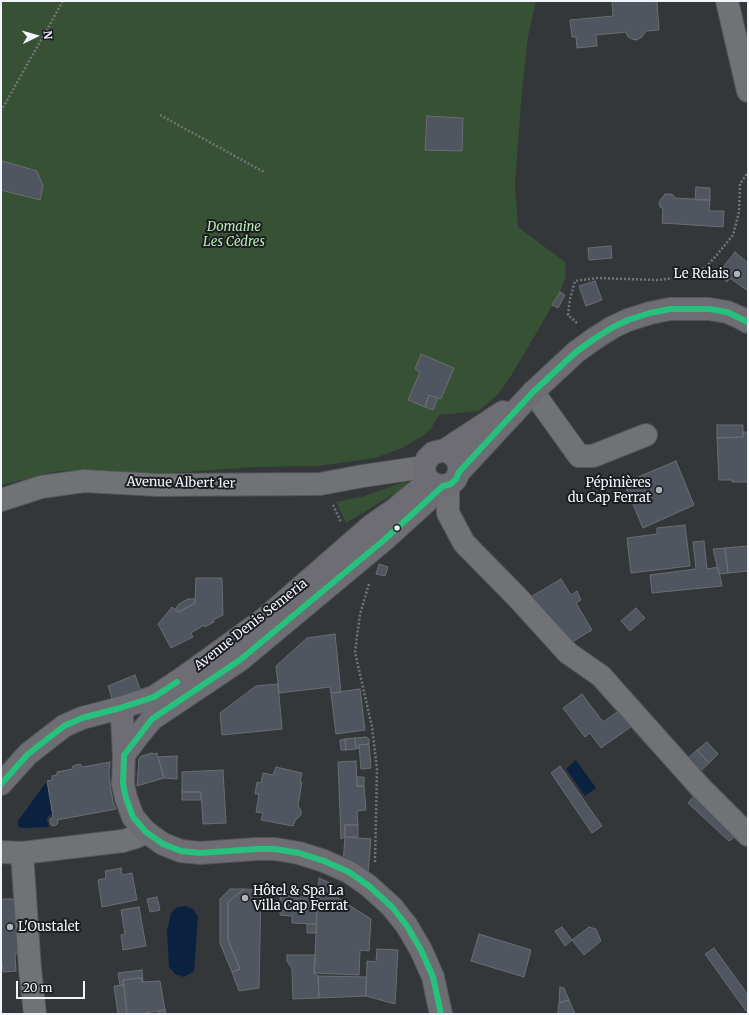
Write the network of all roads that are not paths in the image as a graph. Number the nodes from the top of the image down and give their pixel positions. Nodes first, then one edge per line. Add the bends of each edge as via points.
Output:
1 (727, 1) edge
2 (748, 91) edge
3 (748, 322) edge
4 (533, 392) junction
5 (646, 435) dead end
6 (440, 471) junction
7 (1, 500) edge
8 (234, 652) junction
9 (120, 708) junction
10 (124, 755) junction
11 (1, 784) edge
12 (146, 832) junction
13 (748, 835) edge
14 (1, 852) edge
15 (22, 853) junction
16 (35, 1014) edge
17 (441, 1014) edge

1 - 2 street
3 - 4 main road, Avenue Denis Semeria via 727,312 709,309 670,309 628,320 594,338
4 - 5 street via 579,456 593,456
4 - 6 main road, Avenue Denis Semeria
6 - 7 street, Avenue Albert 1er via 416,456 363,476 320,484 158,485 84,481 41,487
6 - 8 main road, Avenue Denis Semeria via 372,525 263,620
6 - 13 street via 448,513 464,543 568,653 601,676 700,787
8 - 9 main road, Avenue Denis Semeria via 184,677 154,697
8 - 10 main road, Avenue Denis Semeria via 152,719
9 - 10 main road
9 - 11 main road, Avenue Denis Semeria via 82,718 64,726 28,754
10 - 12 main road via 123,784 126,798 134,817
12 - 15 street via 123,841
12 - 17 main road via 163,844 181,851 200,853 275,849 299,853 349,872 392,907 407,926 421,950 432,977
14 - 15 street
15 - 16 street

